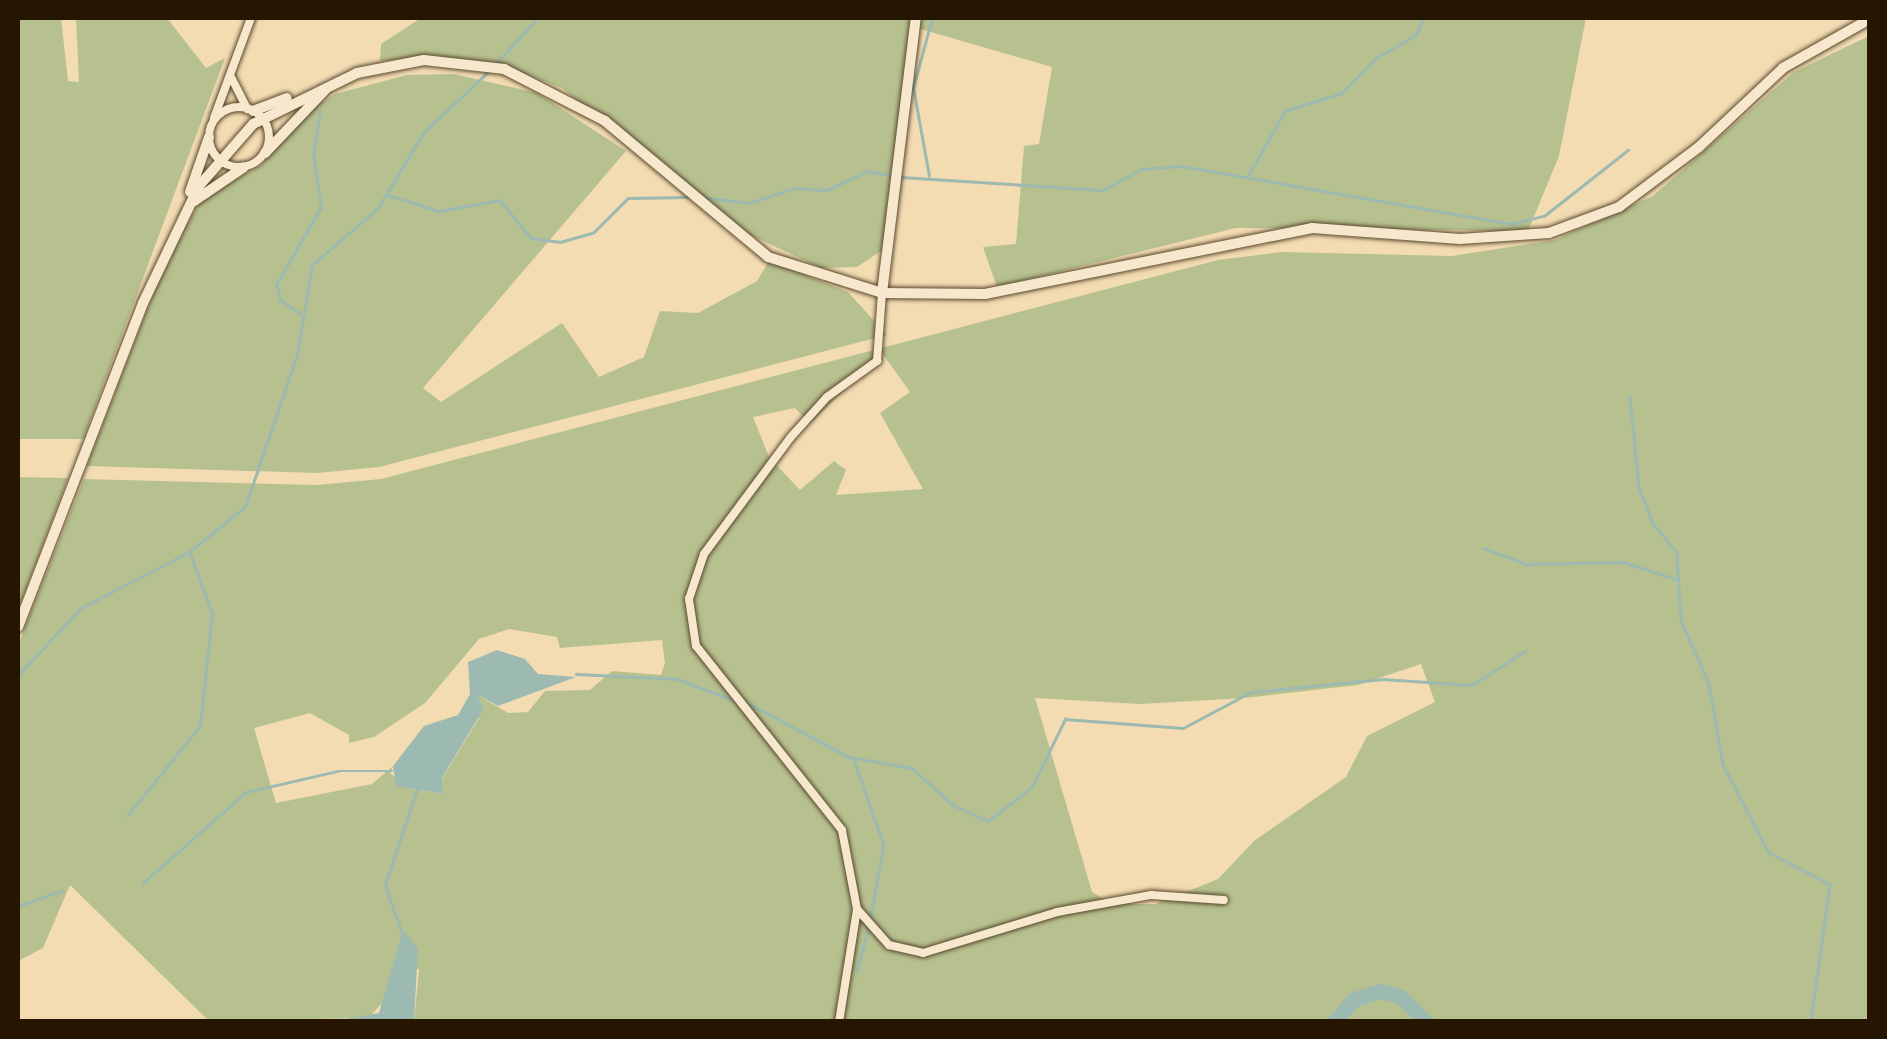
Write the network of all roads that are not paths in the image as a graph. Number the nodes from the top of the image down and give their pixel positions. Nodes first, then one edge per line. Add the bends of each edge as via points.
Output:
1 (251, 18) edge
2 (916, 18) edge
3 (1870, 19) edge
4 (231, 77) junction
5 (335, 80) junction
6 (254, 112) junction
7 (212, 122) junction
8 (209, 137) junction
9 (265, 153) junction
10 (217, 159) junction
11 (244, 167) junction
12 (186, 208) junction
13 (882, 293) junction
14 (18, 626) edge
15 (1224, 900) dead end
16 (857, 909) junction
17 (839, 1022) edge

1 - 4 street
2 - 13 main road
3 - 13 main road via 1784,68 1619,207 1549,233 1460,239 1312,228 985,294
4 - 6 street
4 - 7 street
5 - 6 main road
5 - 9 main road
5 - 13 main road via 424,60 504,69 605,121 768,257
6 - 7 street via 226,110
6 - 9 street
6 - 10 main road
7 - 8 street
8 - 10 street
8 - 12 main road
9 - 11 street
10 - 11 street
10 - 12 main road
11 - 12 main road
12 - 14 main road
13 - 16 street via 878,362 827,397 790,438 704,554 689,599 696,646 834,812
15 - 16 street via 1151,895 1058,912 923,953 889,945
16 - 17 street

